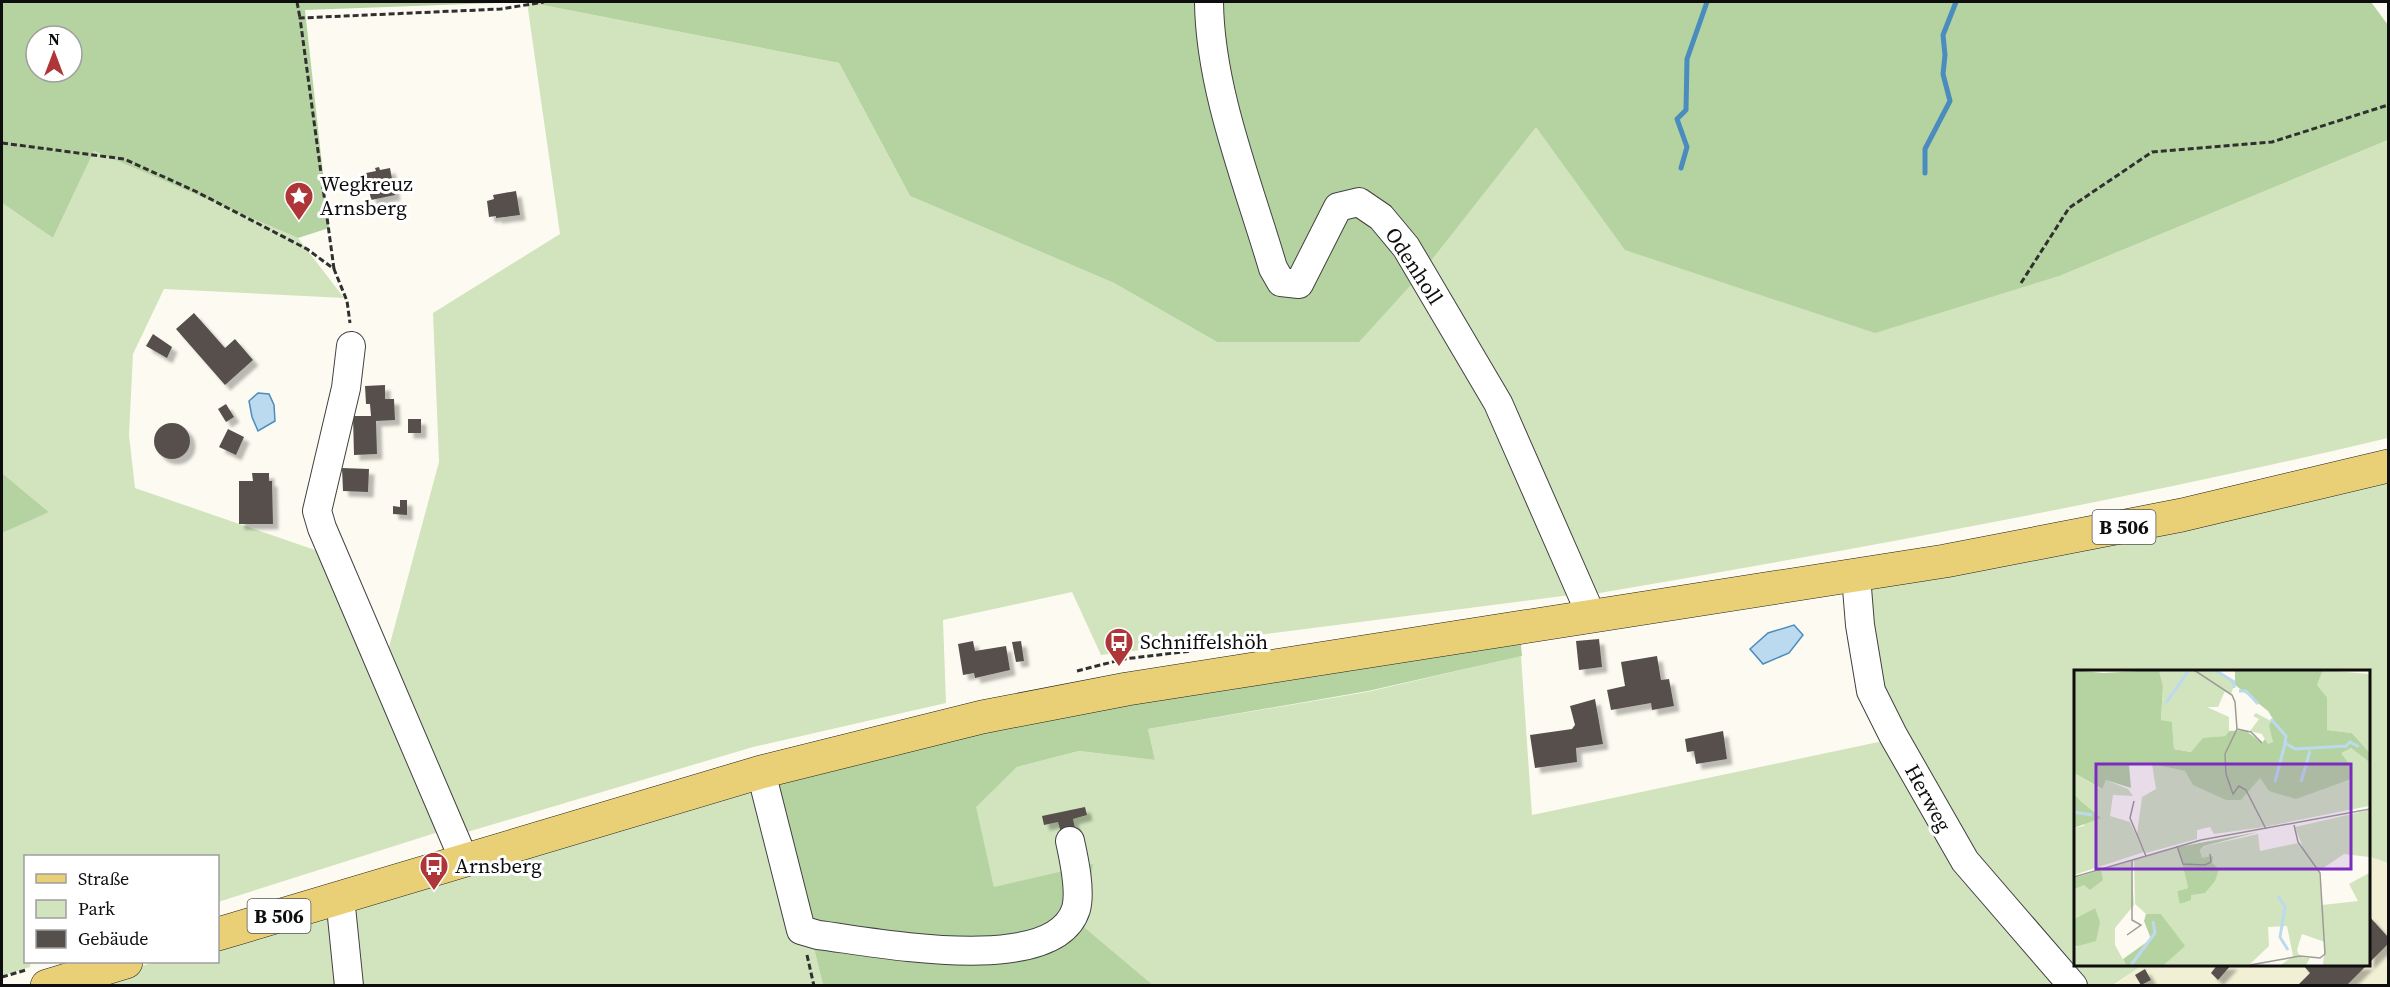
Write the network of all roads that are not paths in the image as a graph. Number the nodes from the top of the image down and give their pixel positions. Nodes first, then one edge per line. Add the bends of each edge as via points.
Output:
1 (1209, 2) edge
2 (351, 346) road end
3 (2388, 466) edge
4 (1856, 576) junction
5 (1592, 617) junction
6 (761, 772) junction
7 (1070, 841) dead end
8 (464, 860) junction
9 (340, 897) junction
10 (219, 934) edge
11 (123, 963) edge
12 (47, 986) edge
13 (349, 986) edge
14 (2073, 986) edge

1 - 5 street, Odenholl via 1209,33 1221,94 1273,268 1281,282 1299,284 1338,207 1359,202 1381,217 1406,247 1498,403
2 - 8 street via 346,388 317,511
3 - 4 main road, B 506 via 2102,532
4 - 5 main road, B 506
4 - 14 street, Herweg via 1871,691 1893,735 1965,861
5 - 6 main road, B 506 via 1127,689 982,717
6 - 7 street via 801,930 818,935 968,953 1025,945 1065,926 1073,916 1077,906 1076,868
6 - 8 main road, B 506
8 - 9 main road, B 506
9 - 10 main road, B 506
9 - 13 street
11 - 12 main road

